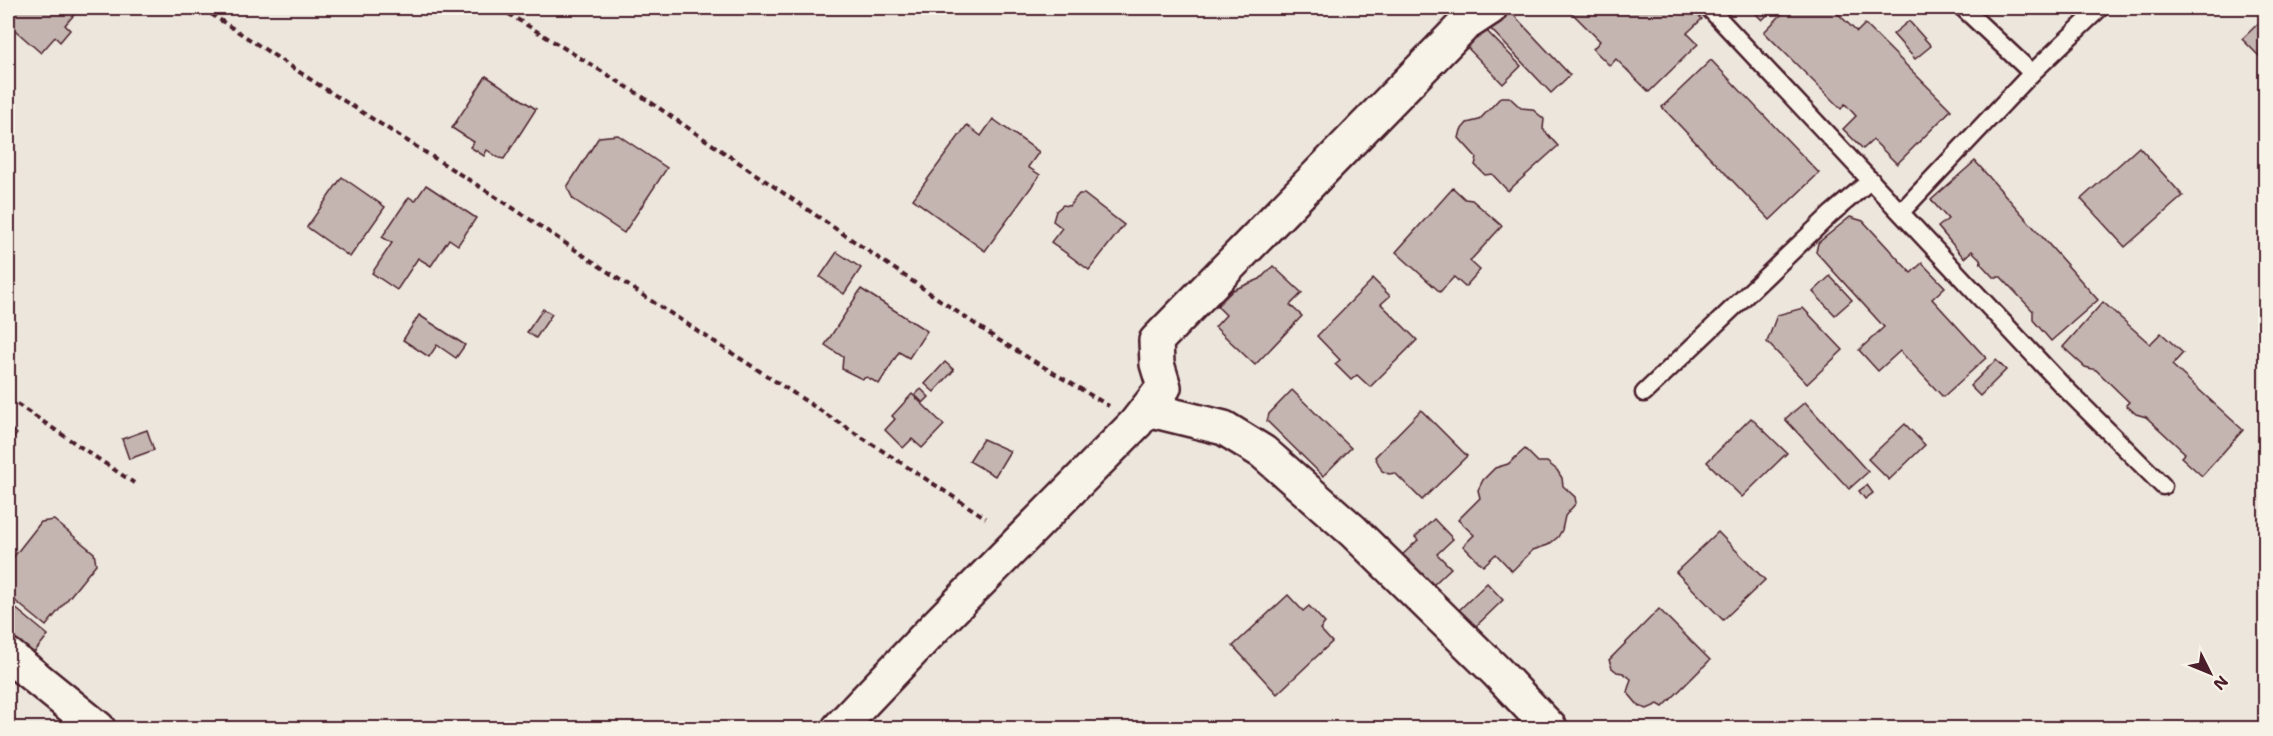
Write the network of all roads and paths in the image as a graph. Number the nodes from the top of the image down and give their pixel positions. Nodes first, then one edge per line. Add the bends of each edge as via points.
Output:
1 (202, 8) edge
2 (499, 8) edge
3 (1490, 8) edge
4 (1709, 8) edge
5 (1963, 8) edge
6 (2100, 8) edge
7 (2032, 73) junction
8 (1871, 180) junction
9 (1900, 212) junction
10 (1644, 393) dead end
11 (8, 399) edge
12 (1141, 416) junction
13 (134, 483) dead end
14 (2163, 486) dead end
15 (986, 518) dead end
16 (8, 655) edge
17 (98, 729) edge
18 (839, 729) edge
19 (1550, 729) edge

1 - 15 path
2 - 12 path via 637,93 997,339
3 - 12 street via 1464,25 1156,341 1164,387
4 - 8 lane
5 - 7 lane
6 - 7 lane
7 - 9 lane
8 - 9 lane
8 - 10 lane
9 - 14 lane
11 - 13 path
12 - 18 street
12 - 19 street via 1224,428 1263,452 1353,531
16 - 17 street

